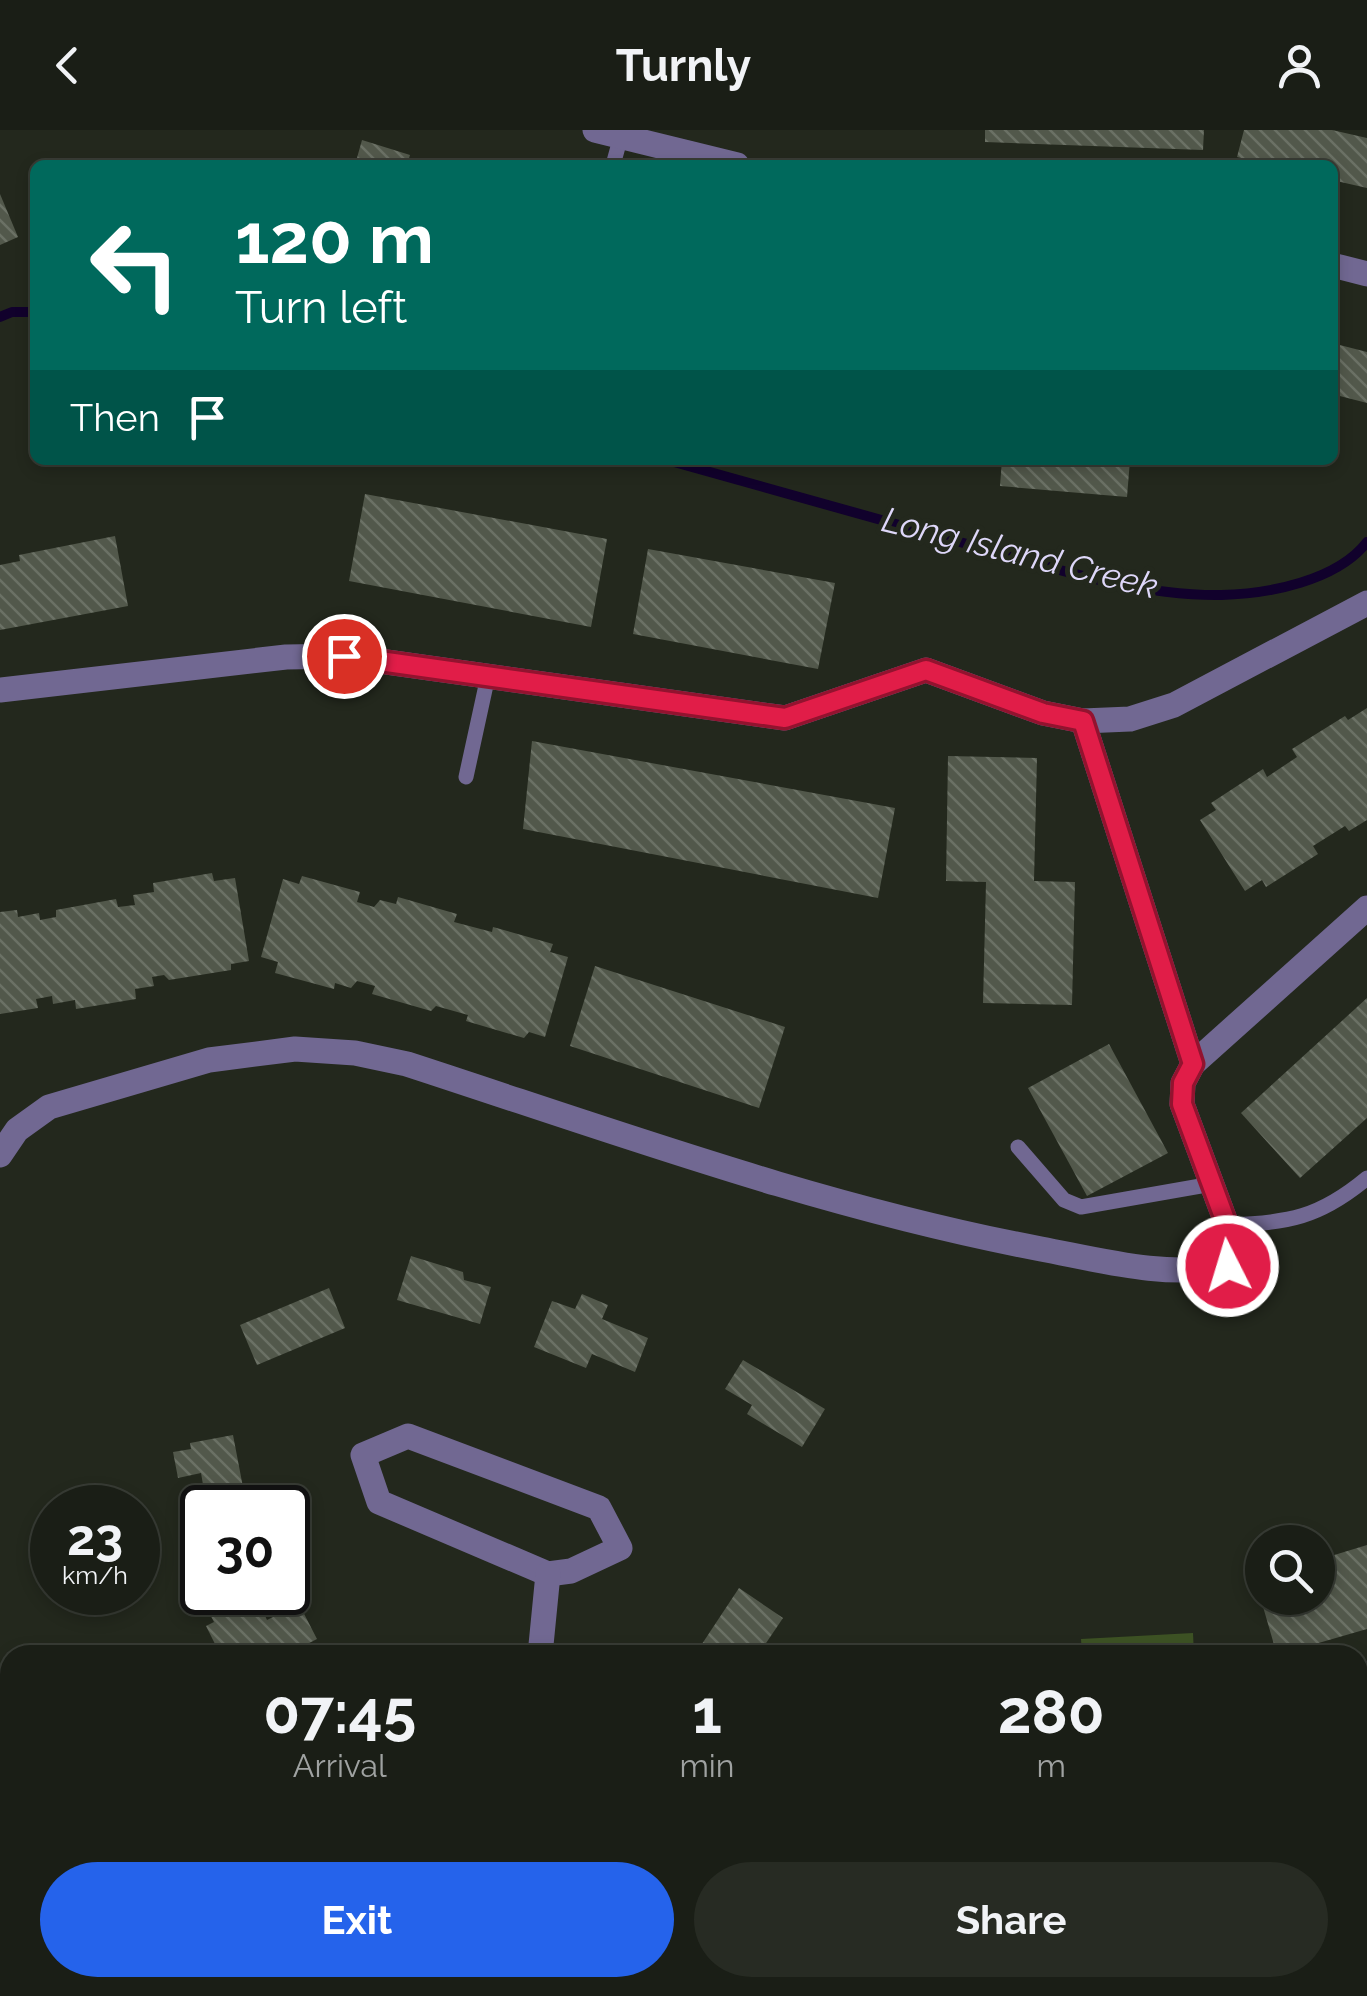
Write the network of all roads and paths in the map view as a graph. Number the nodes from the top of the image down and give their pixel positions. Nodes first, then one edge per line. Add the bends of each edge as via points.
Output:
1 (595, 130) edge
2 (621, 136) junction
3 (614, 160) edge
4 (718, 160) edge
5 (1338, 267) edge
6 (1367, 274) edge
7 (1367, 604) edge
8 (488, 676) junction
9 (0, 690) edge
10 (1083, 721) junction
11 (466, 777) dead end
12 (1367, 908) edge
13 (1193, 1064) junction
14 (1018, 1147) dead end
15 (0, 1155) edge
16 (1367, 1178) edge
17 (1212, 1184) junction
18 (1227, 1225) junction
19 (548, 1574) junction
20 (541, 1645) edge

1 - 2 street
2 - 3 lane
2 - 4 street
5 - 6 street
7 - 10 street via 1174,705 1130,719
8 - 9 street via 344,656 286,657
8 - 10 street via 785,718 926,670
8 - 11 lane
10 - 13 street
12 - 13 street
13 - 17 street via 1182,1104
14 - 17 lane via 1064,1200 1081,1207
15 - 18 street via 17,1130 49,1107 209,1060 295,1049 406,1064 820,1198 940,1230 1157,1271 1228,1266
16 - 18 lane via 1337,1204 1286,1223
17 - 18 street
19 - 19 street via 380,1502 363,1454 408,1436 600,1508 620,1548 572,1571
19 - 20 street

